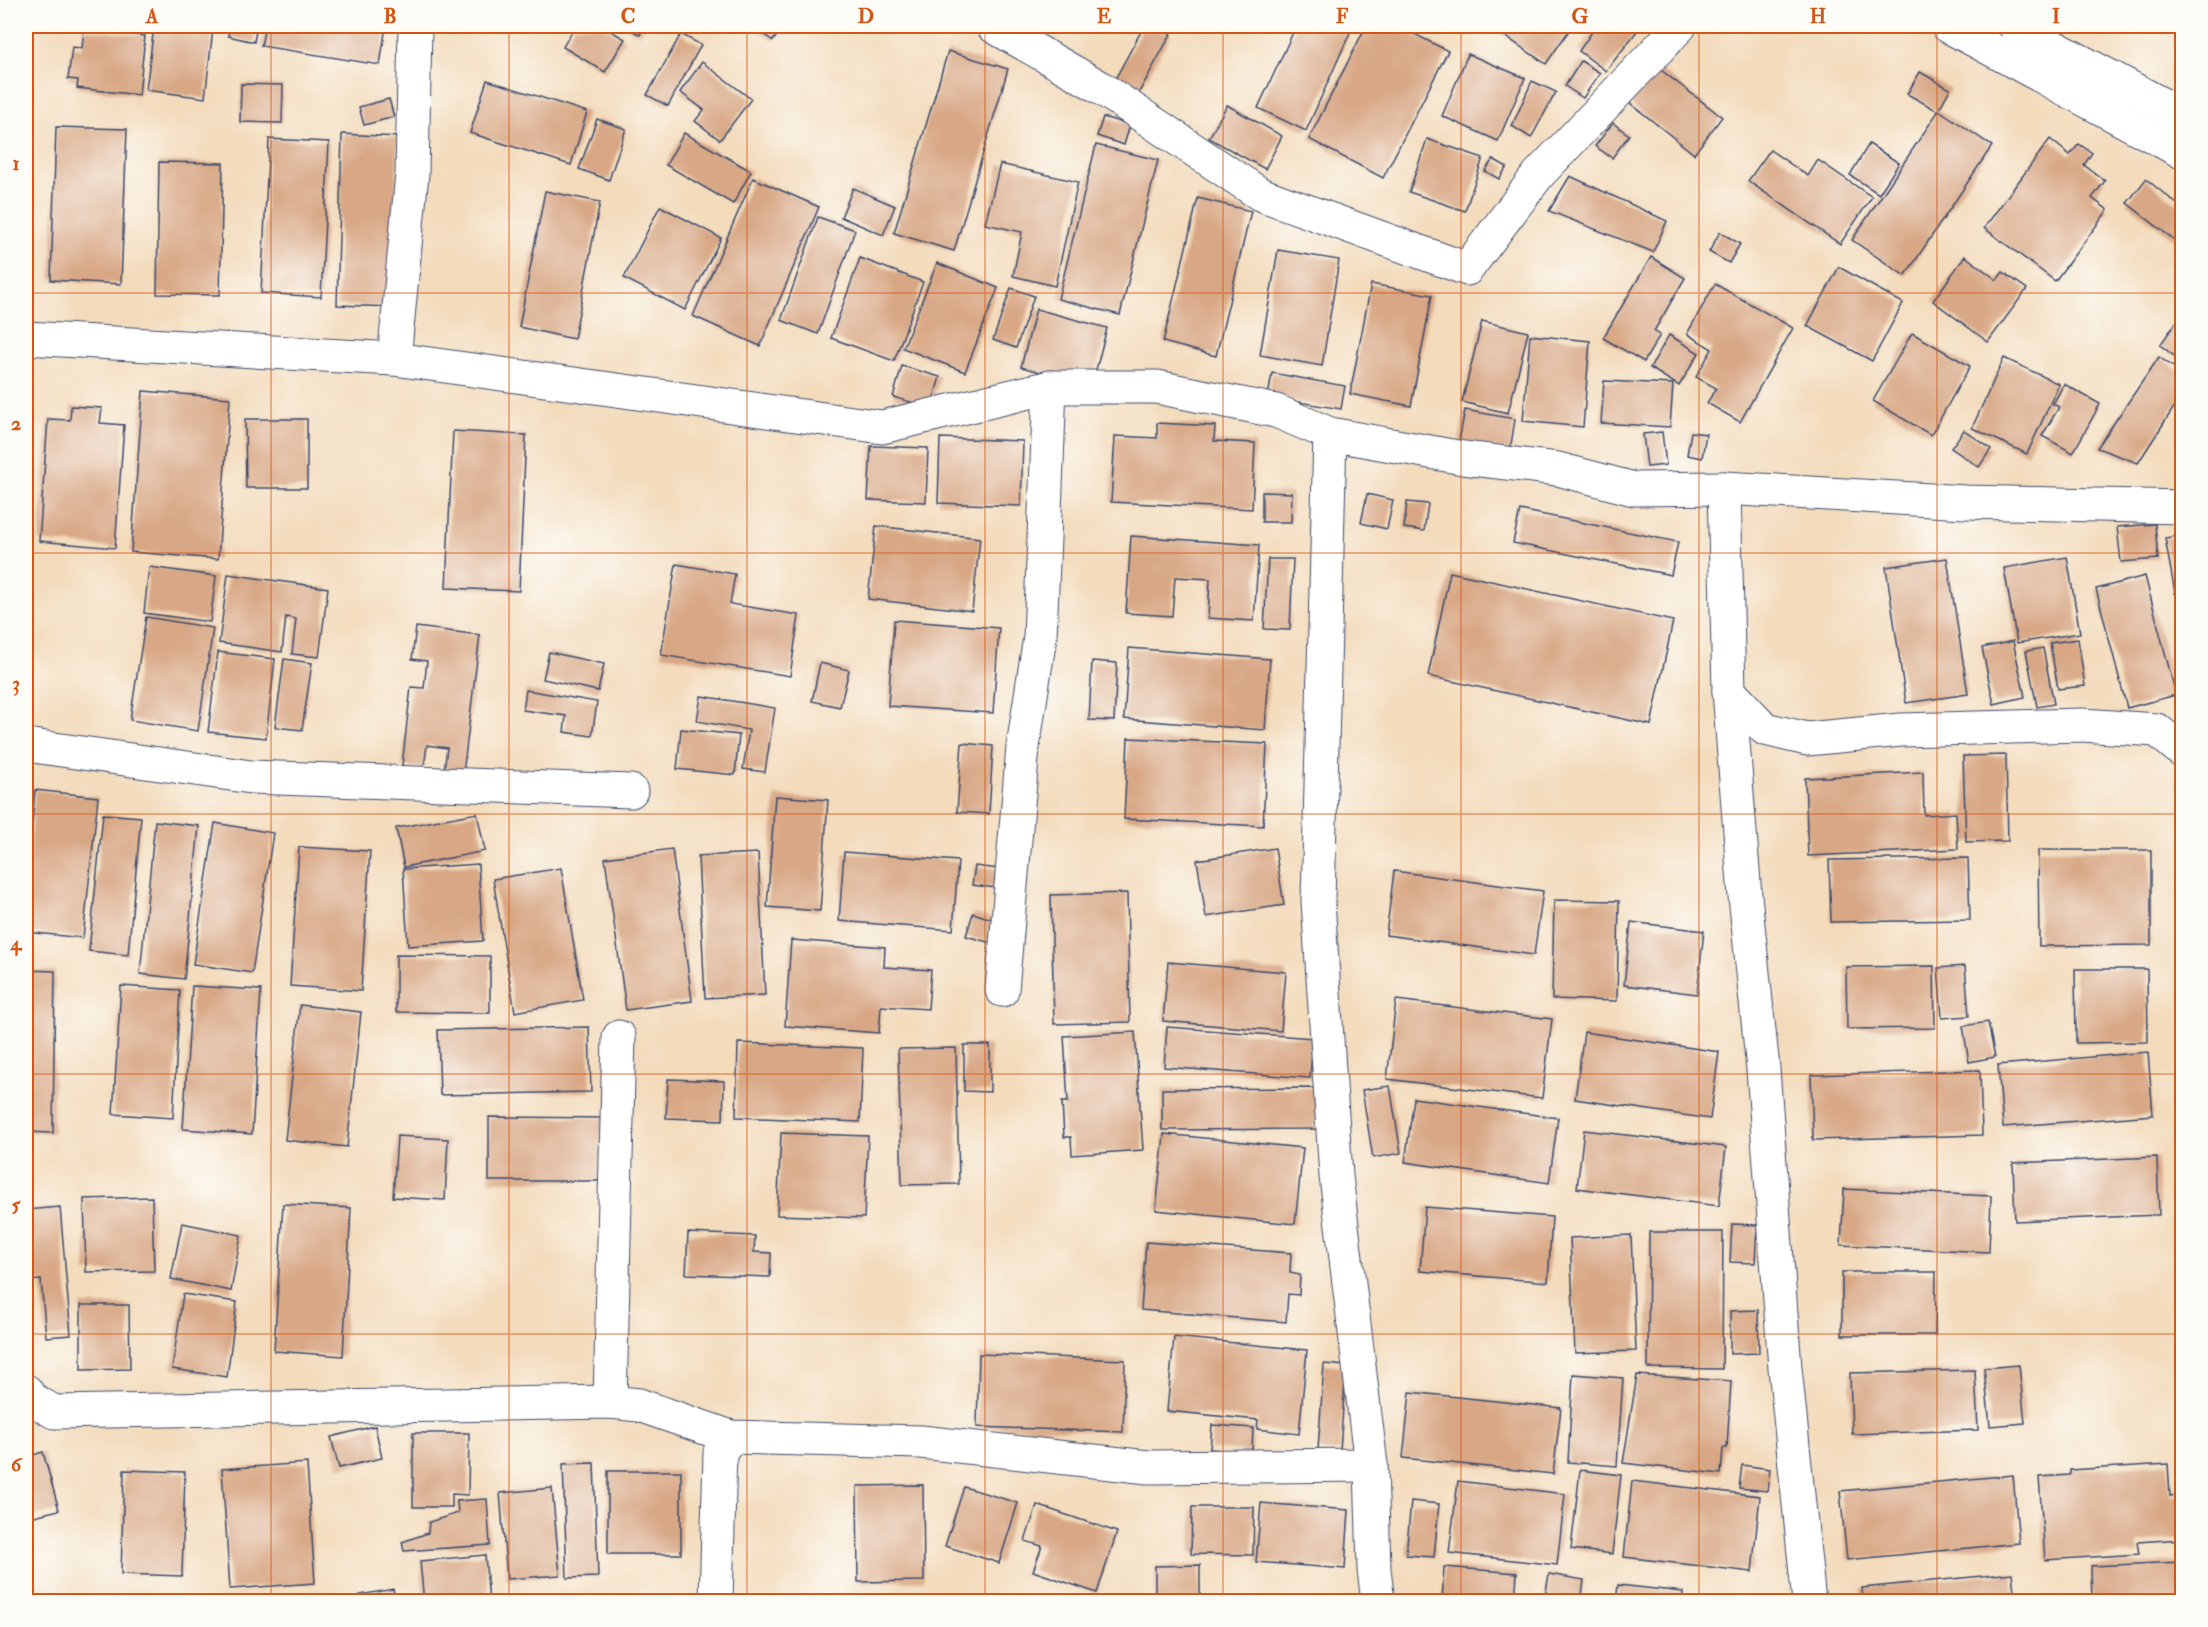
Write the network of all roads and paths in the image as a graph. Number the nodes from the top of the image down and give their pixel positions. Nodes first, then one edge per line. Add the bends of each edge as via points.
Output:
1 (415, 26) edge
2 (993, 26) edge
3 (1680, 26) edge
4 (1948, 26) edge
5 (2015, 26) edge
6 (2182, 115) edge
7 (2182, 152) edge
8 (26, 338) edge
9 (394, 359) junction
10 (1050, 387) junction
11 (1330, 434) junction
12 (1724, 488) junction
13 (2182, 507) edge
14 (1729, 691) junction
15 (26, 745) edge
16 (2182, 751) edge
17 (632, 791) dead end
18 (1002, 990) dead end
19 (619, 1037) dead end
20 (26, 1390) edge
21 (610, 1402) junction
22 (732, 1437) junction
23 (1371, 1465) junction
24 (716, 1602) edge
25 (1378, 1602) edge
26 (1809, 1602) edge

1 - 9 street via 412,174
2 - 3 street via 1098,86 1260,194 1467,269 1538,175
4 - 7 street
5 - 6 street
8 - 9 street
9 - 10 street via 882,427
10 - 11 street via 1157,387 1276,411
10 - 18 street via 1040,637 1023,747
11 - 12 street via 1463,458 1558,469 1634,489
11 - 23 street via 1318,901 1336,1176
12 - 13 street via 1966,502
12 - 14 street
14 - 16 street via 1765,729 1807,739 1900,730 2082,725 2157,730
14 - 26 street via 1785,1368
15 - 17 street via 251,777
19 - 21 street
20 - 21 street via 32,1400 54,1412
21 - 22 street via 639,1405
22 - 23 street via 921,1442 1148,1467
22 - 24 street via 720,1452
23 - 25 street

